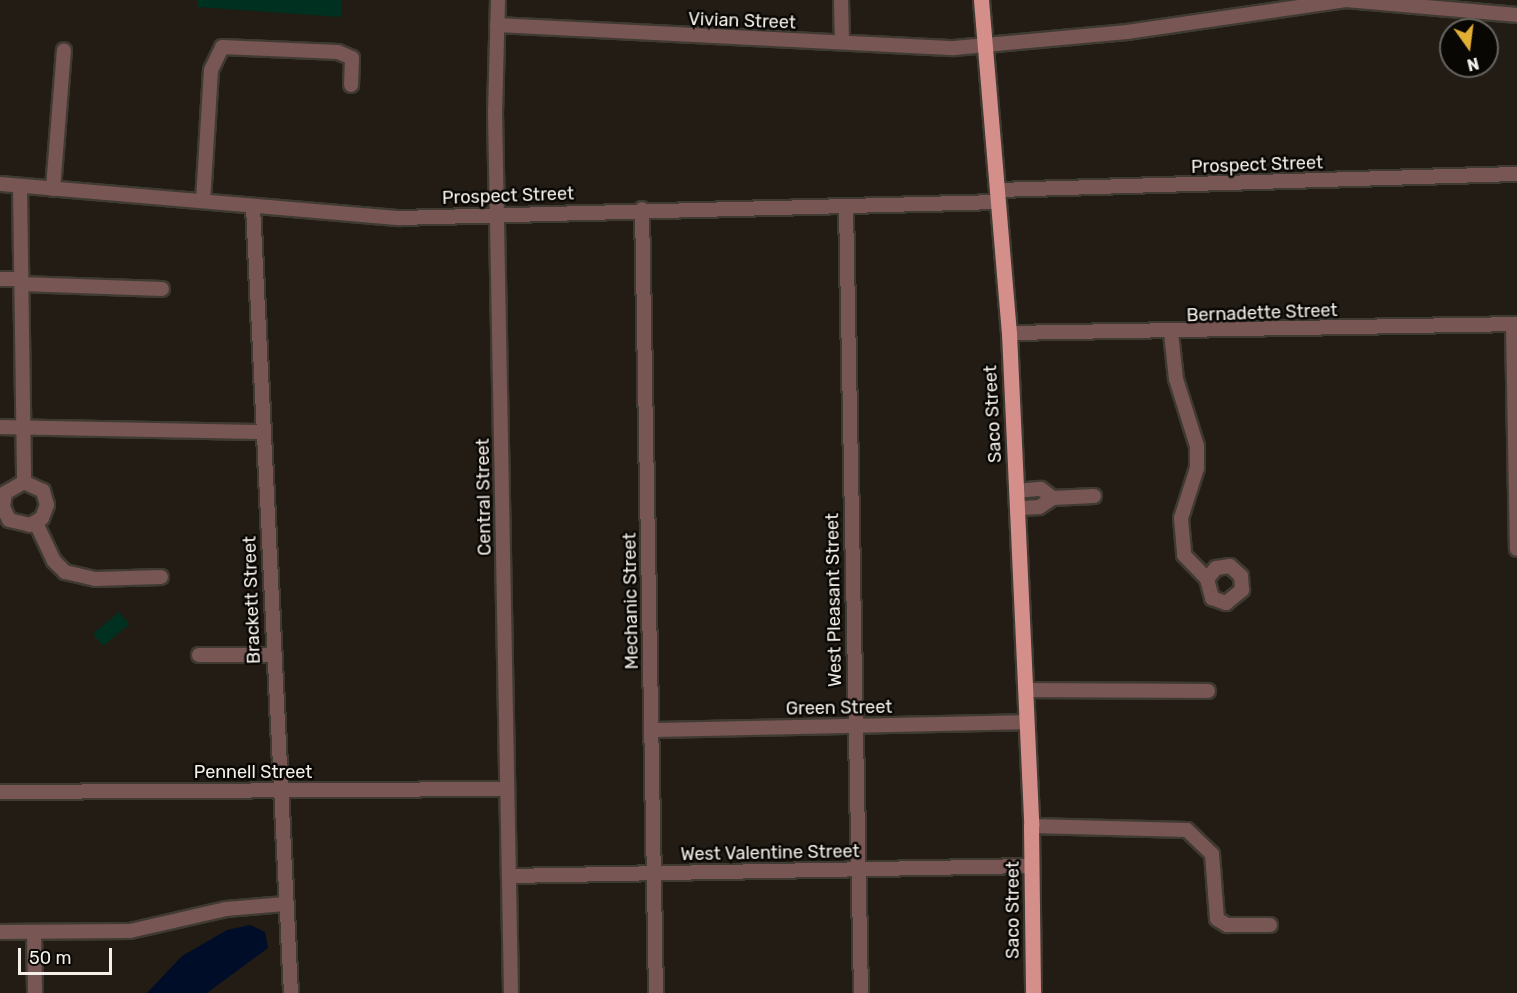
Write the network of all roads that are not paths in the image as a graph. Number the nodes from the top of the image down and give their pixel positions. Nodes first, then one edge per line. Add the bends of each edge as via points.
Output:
1 (498, 0) edge
2 (841, 0) edge
3 (981, 0) edge
4 (1517, 15) edge
5 (497, 25) junction
6 (842, 42) junction
7 (985, 45) junction
8 (64, 50) dead end
9 (351, 85) dead end
10 (1517, 174) edge
11 (0, 184) edge
12 (20, 187) junction
13 (53, 189) junction
14 (998, 196) junction
15 (203, 201) junction
16 (253, 206) junction
17 (846, 206) junction
18 (642, 209) junction
19 (498, 214) junction
20 (0, 279) edge
21 (21, 282) junction
22 (162, 290) dead end
23 (1515, 324) edge
24 (1008, 333) junction
25 (1171, 333) junction
26 (1516, 359) edge
27 (0, 427) edge
28 (23, 427) junction
29 (263, 432) junction
30 (24, 482) junction
31 (1016, 491) junction
32 (1094, 496) dead end
33 (1053, 498) junction
34 (1017, 508) junction
35 (36, 522) junction
36 (5, 525) edge
37 (1517, 549) edge
38 (161, 577) dead end
39 (1207, 579) dead end
40 (272, 655) junction
41 (199, 656) dead end
42 (1026, 690) junction
43 (1208, 691) dead end
44 (1027, 722) junction
45 (853, 725) junction
46 (651, 730) junction
47 (507, 789) junction
48 (278, 790) junction
49 (0, 792) edge
50 (1031, 826) junction
51 (1032, 866) junction
52 (858, 870) junction
53 (654, 874) junction
54 (509, 876) junction
55 (285, 904) junction
56 (1270, 925) dead end
57 (0, 932) edge
58 (34, 933) junction
59 (35, 993) edge
60 (291, 993) edge
61 (511, 993) edge
62 (656, 993) edge
63 (861, 993) edge
64 (1033, 993) edge

1 - 5 street, Central Street
2 - 6 street
3 - 7 main road, Saco Street
4 - 7 street, Vivian Street via 1346,0 1127,32
5 - 6 street, Vivian Street
5 - 19 street, Central Street
6 - 7 street, Vivian Street
7 - 14 main road, Saco Street
8 - 13 street
9 - 15 street via 352,58 338,52 222,47 211,70
10 - 14 street, Prospect Street
11 - 12 street, Prospect Street
12 - 13 street, Prospect Street
12 - 21 street
13 - 15 street, Prospect Street
14 - 17 street, Prospect Street
14 - 24 main road, Saco Street
15 - 16 street, Prospect Street
16 - 19 street, Prospect Street via 399,218
16 - 29 street, Brackett Street
17 - 18 street, Prospect Street
17 - 45 street, West Pleasant Street
18 - 19 street, Prospect Street
18 - 46 street, Mechanic Street
19 - 47 street, Central Street
20 - 21 street
21 - 22 street
21 - 28 street
23 - 25 street, Bernadette Street
23 - 26 street
24 - 25 street, Bernadette Street
24 - 31 main road, Saco Street
25 - 39 street via 1176,379 1197,446 1180,536 1185,555
26 - 37 street
27 - 28 street
28 - 29 street
28 - 30 street
29 - 40 street, Brackett Street
30 - 35 street via 37,486 46,497 45,512
30 - 36 street via 10,487 3,500
31 - 33 street via 1041,489
31 - 34 main road, Saco Street
32 - 33 street
33 - 34 street via 1039,507
34 - 42 main road, Saco Street
35 - 36 street
35 - 38 street via 50,555 65,572 95,579
40 - 41 street
40 - 48 street, Brackett Street
42 - 43 street
42 - 44 main road, Saco Street
44 - 45 street, Green Street
44 - 50 main road, Saco Street
45 - 46 street, Green Street
45 - 52 street, West Pleasant Street
46 - 53 street, Mechanic Street
47 - 48 street, Pennell Street
47 - 54 street, Central Street
48 - 49 street, Pennell Street
48 - 55 street, Brackett Street
50 - 51 main road, Saco Street
50 - 56 street via 1187,830 1212,854 1217,919 1227,925
51 - 52 street, West Valentine Street
51 - 64 main road, Saco Street
52 - 53 street, West Valentine Street
52 - 63 street, West Pleasant Street
53 - 54 street, West Valentine Street
53 - 62 street, Mechanic Street
54 - 61 street, Central Street
55 - 58 street via 226,909 153,929
55 - 60 street, Brackett Street
57 - 58 street
58 - 59 street

